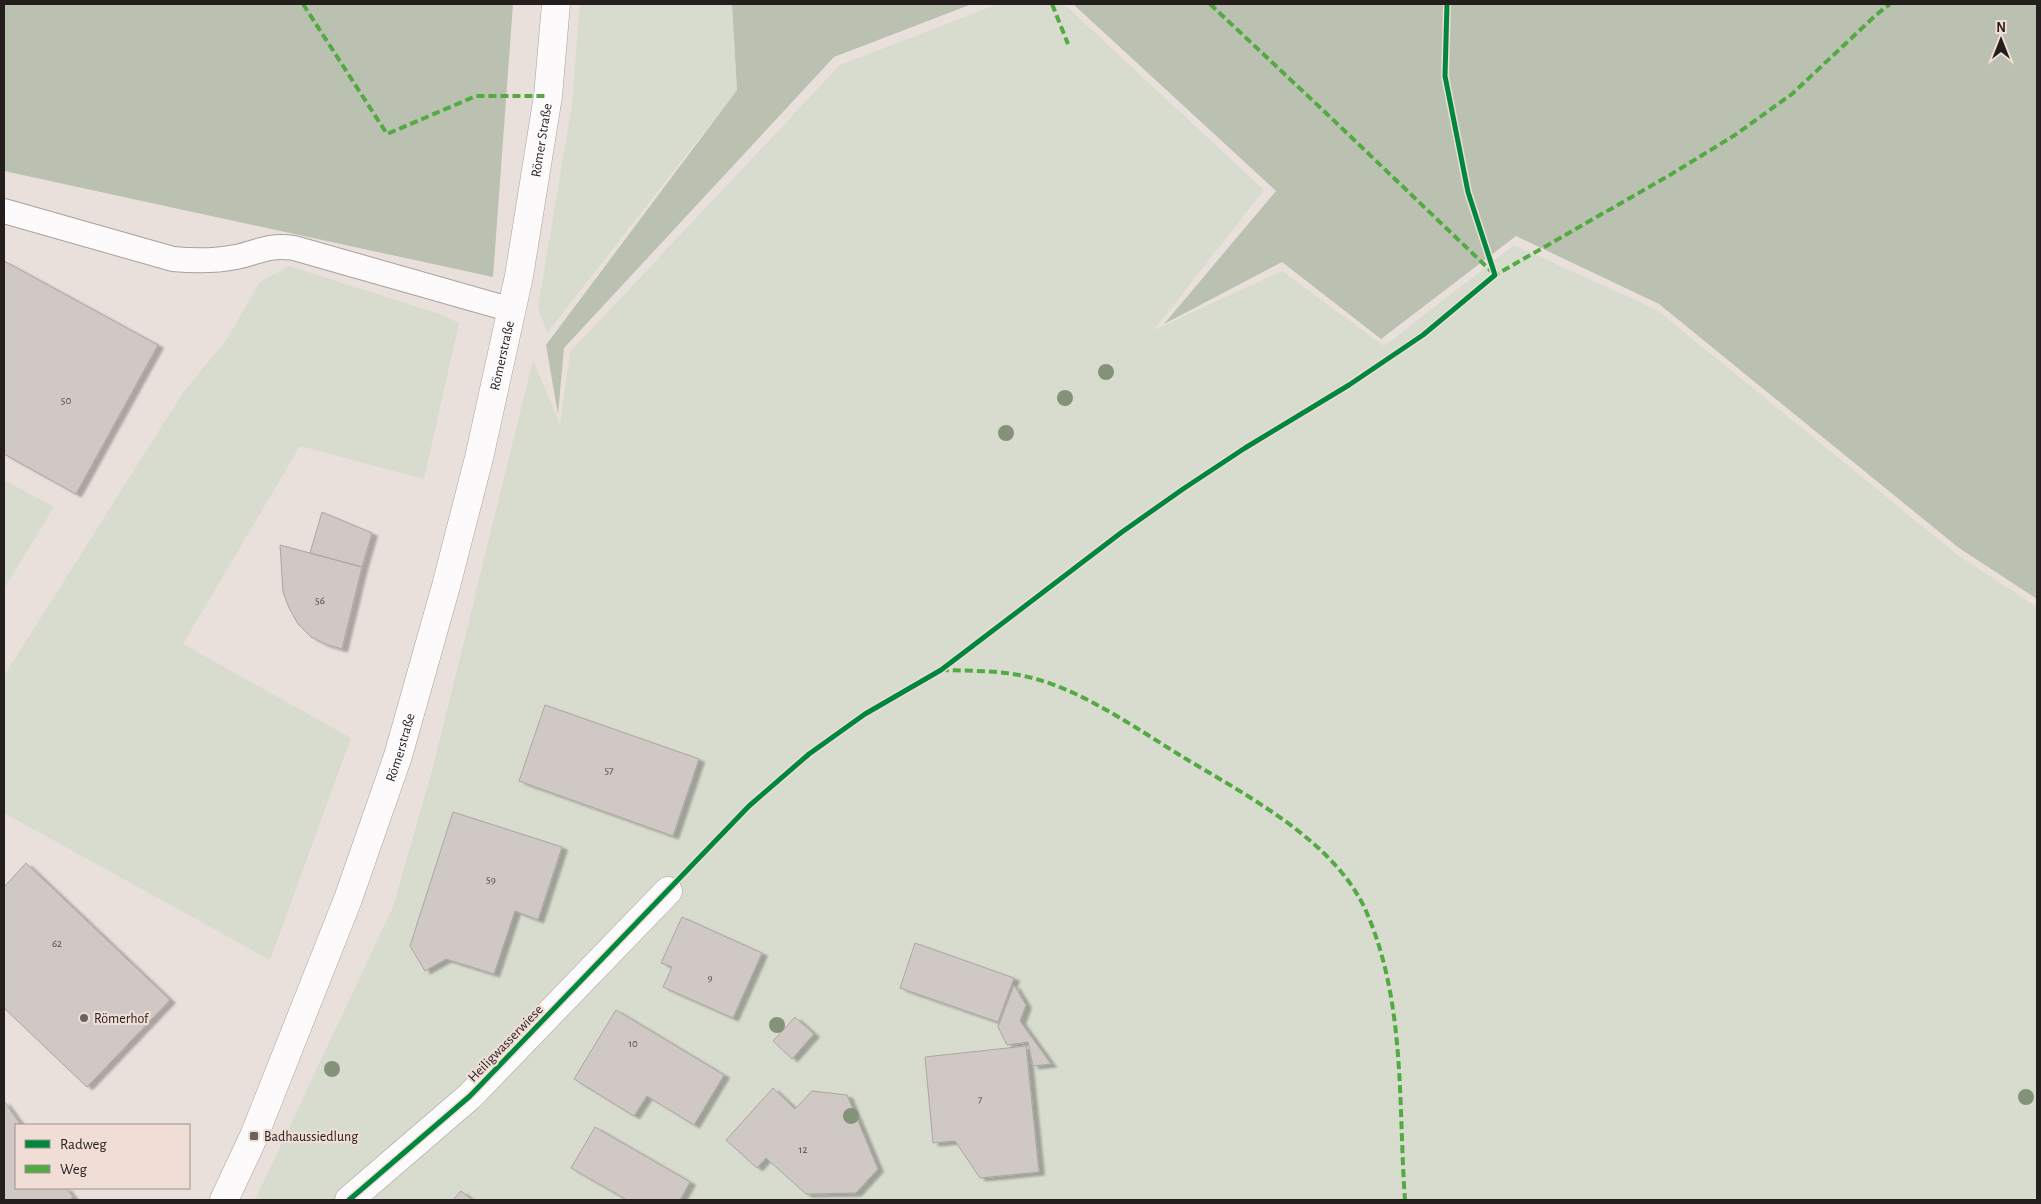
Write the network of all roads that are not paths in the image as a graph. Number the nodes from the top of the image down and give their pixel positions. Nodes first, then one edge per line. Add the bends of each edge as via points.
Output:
1 (556, 4) edge
2 (4, 211) edge
3 (520, 276) joint
4 (512, 310) junction
5 (668, 891) dead end
6 (224, 1200) edge
7 (349, 1200) edge

1 - 3 main road, Römer Straße via 548,96
2 - 4 lane via 173,259 198,261 236,257 278,246 294,248
3 - 4 main road, Römerstraße
4 - 6 main road, Römerstraße via 479,458 398,756 294,1039
5 - 7 main road, Heiligwasserwiese via 470,1096

